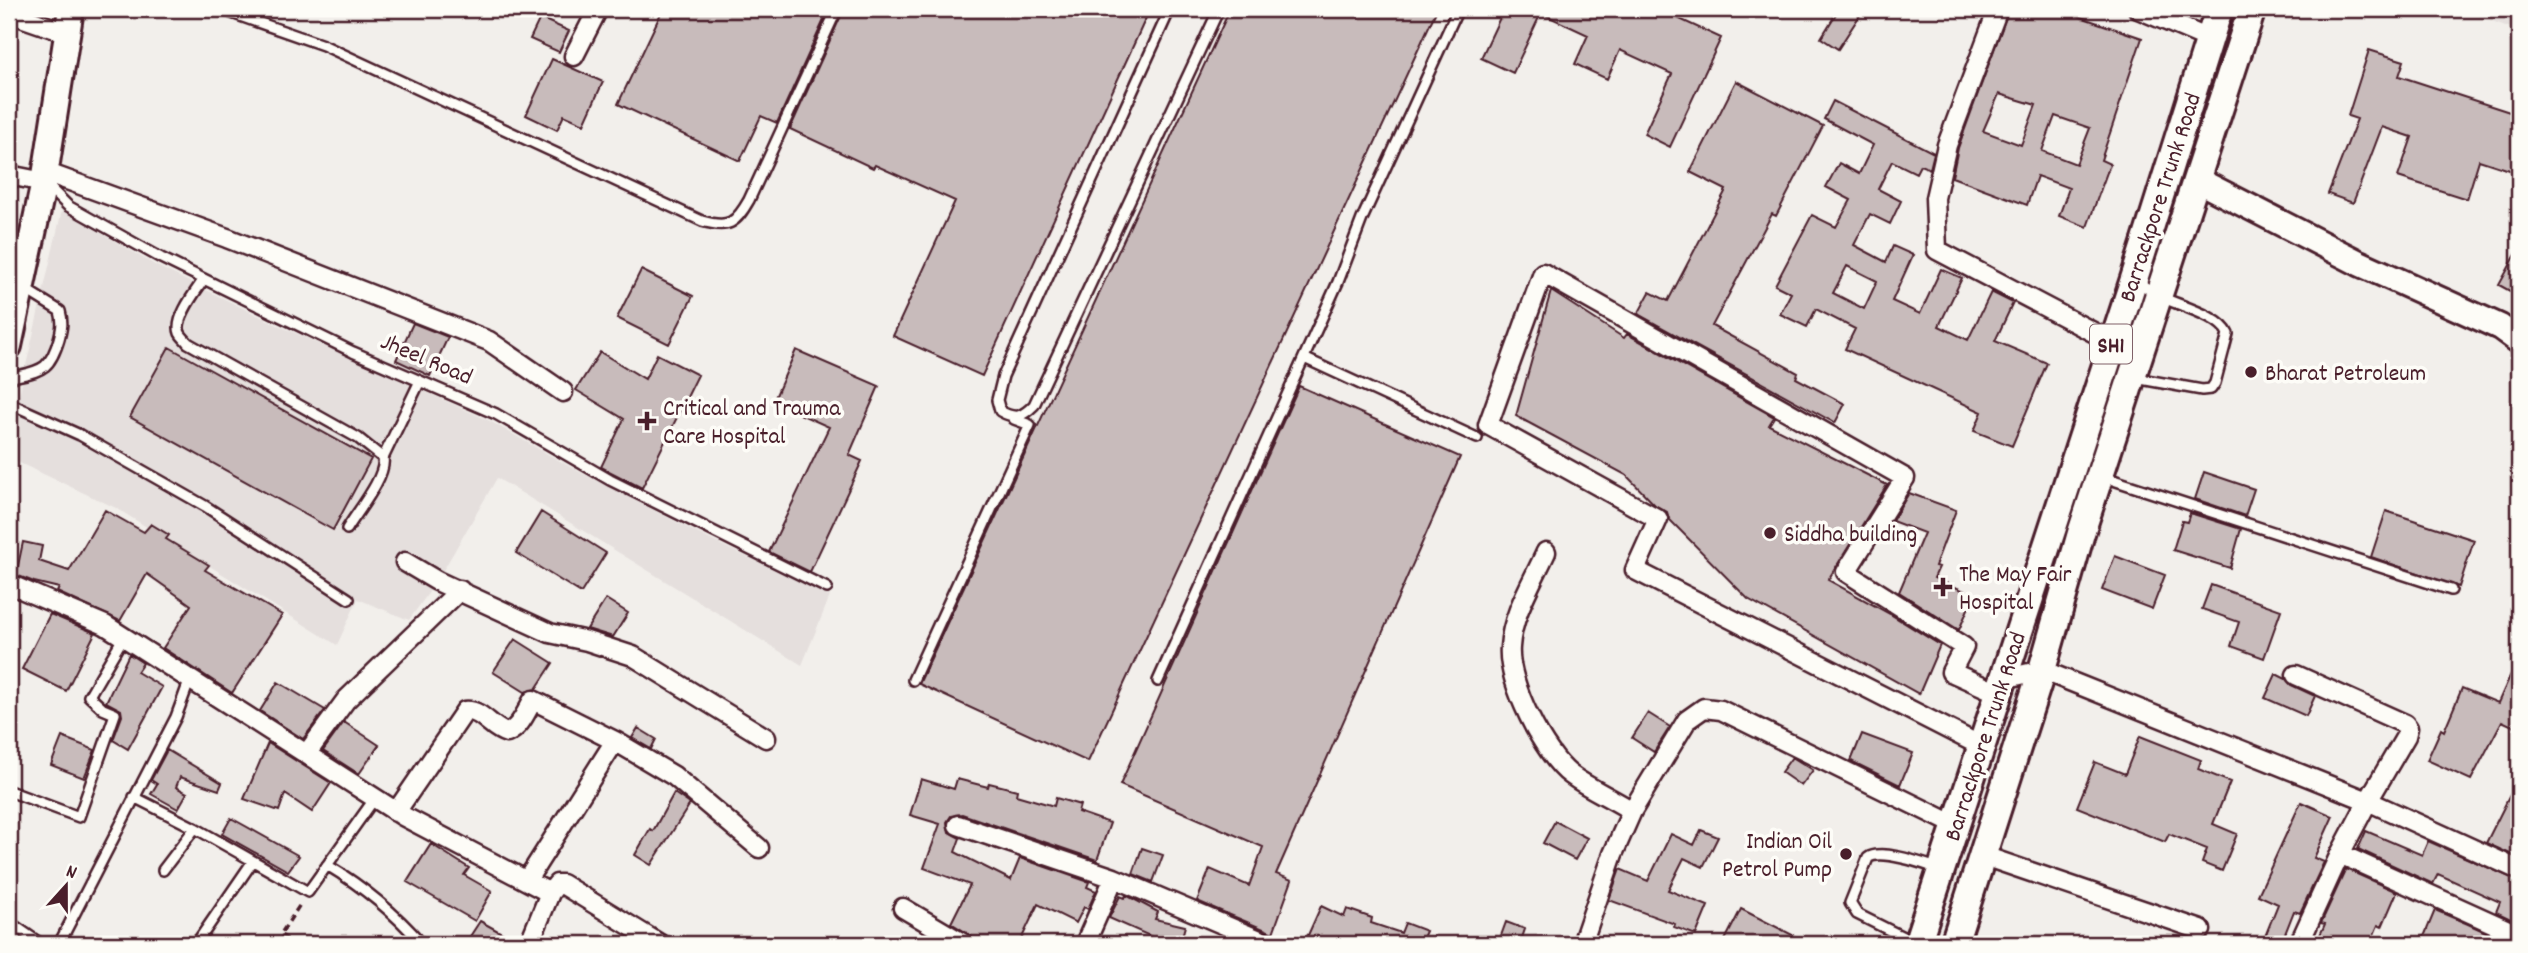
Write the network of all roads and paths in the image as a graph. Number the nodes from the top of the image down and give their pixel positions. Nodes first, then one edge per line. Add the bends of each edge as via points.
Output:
1 (220, 9) edge
2 (598, 9) edge
3 (837, 9) edge
4 (1170, 9) edge
5 (1219, 9) edge
6 (1458, 9) edge
7 (1998, 9) edge
8 (2138, 9) edge
9 (2219, 9) edge
10 (2252, 9) edge
11 (9, 13) edge
12 (69, 21) edge
13 (2209, 39) junction
14 (574, 56) dead end
15 (9, 175) edge
16 (45, 177) junction
17 (2197, 180) junction
18 (204, 279) junction
19 (2134, 279) junction
20 (22, 287) junction
21 (2158, 295) junction
22 (2519, 341) edge
23 (2112, 342) junction
24 (9, 346) edge
25 (1304, 358) junction
26 (2132, 377) junction
27 (9, 378) edge
28 (420, 381) junction
29 (563, 391) dead end
30 (9, 403) edge
31 (1012, 418) junction
32 (1477, 438) dead end
33 (383, 458) junction
34 (2099, 475) junction
35 (347, 529) dead end
36 (1546, 552) dead end
37 (405, 562) dead end
38 (9, 584) edge
39 (828, 588) dead end
40 (460, 590) junction
41 (2451, 590) dead end
42 (349, 599) dead end
43 (123, 638) junction
44 (2042, 670) junction
45 (2296, 676) dead end
46 (190, 678) junction
47 (913, 680) dead end
48 (1158, 681) dead end
49 (2001, 686) junction
50 (766, 738) dead end
51 (615, 741) junction
52 (1981, 746) junction
53 (307, 753) junction
54 (9, 791) edge
55 (134, 797) junction
56 (375, 798) junction
57 (2368, 801) junction
58 (1632, 811) junction
59 (396, 812) junction
60 (958, 825) dead end
61 (1955, 825) junction
62 (195, 828) junction
63 (759, 848) dead end
64 (1981, 855) junction
65 (2340, 855) junction
66 (253, 860) junction
67 (327, 865) junction
68 (1941, 869) junction
69 (163, 870) dead end
70 (2519, 870) edge
71 (1114, 878) junction
72 (527, 880) junction
73 (308, 892) junction
74 (550, 893) junction
75 (903, 908) dead end
76 (9, 922) edge
77 (2201, 930) dead end
78 (2519, 935) edge
79 (41, 944) edge
80 (59, 944) edge
81 (196, 944) edge
82 (298, 944) edge
83 (422, 944) edge
84 (529, 944) edge
85 (660, 944) edge
86 (964, 944) edge
87 (1085, 944) edge
88 (1269, 944) edge
89 (1581, 944) edge
90 (1917, 944) edge
91 (1954, 944) edge
92 (2300, 944) edge

1 - 3 lane via 323,45 718,225 740,216 749,200
2 - 14 street
4 - 31 lane via 1003,376 997,400 1000,411
5 - 31 lane via 1034,405 1024,415
6 - 25 lane
7 - 23 street via 1947,145 1935,198 1937,250
8 - 13 street
9 - 13 main road, Barrackpore Trunk Road / SH1
10 - 17 main road, Barrackpore Trunk Road / SH1
11 - 12 street
12 - 16 street
13 - 19 main road, Barrackpore Trunk Road / SH1
15 - 16 street
16 - 18 lane, Jheel Road via 68,206
16 - 20 street
16 - 29 street via 227,238 489,341
17 - 21 main road, Barrackpore Trunk Road / SH1
17 - 22 street via 2500,327
18 - 28 lane, Jheel Road
18 - 33 lane via 180,324 188,343 358,438
19 - 21 lane
19 - 23 main road, Barrackpore Trunk Road / SH1
20 - 24 street
20 - 27 lane via 60,311 63,323 48,365
21 - 26 main road, Barrackpore Trunk Road / SH1
21 - 26 lane via 2227,330 2216,383 2202,390
23 - 49 main road, Barrackpore Trunk Road / SH1
25 - 32 lane
25 - 48 lane
26 - 34 main road, Barrackpore Trunk Road / SH1
28 - 33 lane
28 - 39 lane, Jheel Road via 496,414 610,480
30 - 42 lane via 80,435 194,500
31 - 47 lane via 1030,425
33 - 35 lane via 379,478
34 - 41 lane
34 - 44 main road, Barrackpore Trunk Road / SH1
36 - 58 street via 1516,618 1510,647 1519,690 1552,755 1569,774
37 - 40 street
38 - 43 street via 105,625
40 - 50 street via 550,633 633,656
40 - 53 street via 346,700
43 - 46 street
43 - 54 lane via 89,696 115,714 79,817
44 - 49 street
44 - 57 street
44 - 64 main road, Barrackpore Trunk Road / SH1
45 - 57 street via 2408,728
46 - 53 street
46 - 55 lane via 176,718
49 - 52 main road, Barrackpore Trunk Road / SH1
49 - 52 street via 1951,672 1964,647 1846,572 1905,478 1543,273 1488,425 1658,519 1635,570
51 - 59 street via 534,700 508,733 479,714 465,711
51 - 63 street via 674,776
51 - 72 street
52 - 61 main road, Barrackpore Trunk Road / SH1
53 - 56 street
55 - 62 lane
55 - 80 lane
56 - 59 street
56 - 67 lane
57 - 65 street
57 - 70 street
58 - 61 street via 1687,720 1704,708 1721,710
58 - 89 street
59 - 72 street
60 - 71 street
61 - 68 main road, Barrackpore Trunk Road / SH1
62 - 66 lane
62 - 69 lane
64 - 77 street
64 - 91 main road, Barrackpore Trunk Road / SH1
65 - 78 street
65 - 92 street
66 - 73 lane
66 - 81 lane
67 - 73 lane
67 - 83 lane via 359,885
68 - 90 main road, Barrackpore Trunk Road / SH1
68 - 90 lane via 1872,854 1850,903 1857,914
71 - 87 street
71 - 88 street
72 - 74 street
73 - 82 path via 281,934
74 - 84 street
74 - 85 street via 557,884 568,886
75 - 86 street
76 - 79 lane

